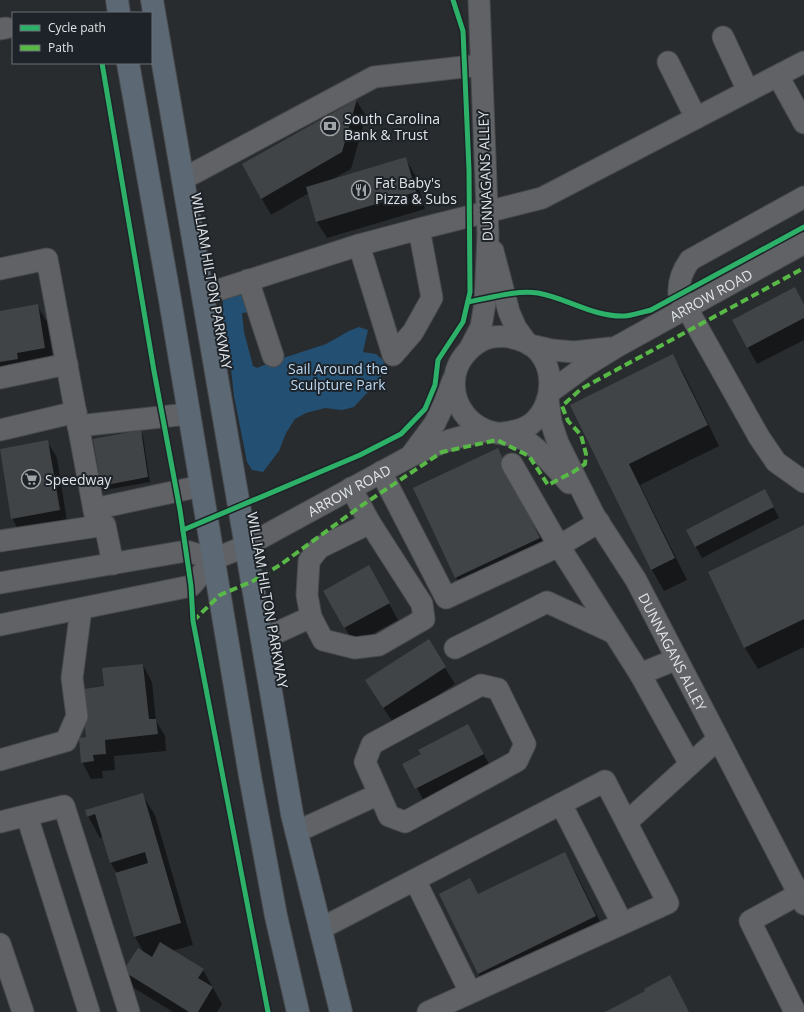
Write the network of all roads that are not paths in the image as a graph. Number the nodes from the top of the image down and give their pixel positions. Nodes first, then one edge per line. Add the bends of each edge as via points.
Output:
1 (117, 0) edge
2 (152, 0) edge
3 (479, 0) edge
4 (119, 12) edge
5 (723, 37) dead end
6 (668, 62) dead end
7 (804, 62) edge
8 (128, 64) edge
9 (481, 65) junction
10 (778, 76) junction
11 (748, 91) junction
12 (696, 118) junction
13 (804, 123) edge
14 (183, 179) junction
15 (804, 197) edge
16 (487, 213) junction
17 (419, 229) junction
18 (488, 235) junction
19 (804, 243) edge
20 (359, 244) junction
21 (0, 269) edge
22 (248, 280) junction
23 (203, 295) junction
24 (687, 309) junction
25 (529, 344) junction
26 (618, 346) junction
27 (469, 350) junction
28 (273, 356) dead end
29 (67, 364) junction
30 (455, 375) junction
31 (0, 378) edge
32 (549, 396) junction
33 (188, 414) junction
34 (77, 419) junction
35 (0, 430) edge
36 (495, 432) junction
37 (410, 456) junction
38 (512, 464) dead end
39 (381, 472) junction
40 (804, 482) edge
41 (201, 486) junction
42 (351, 488) junction
43 (95, 518) junction
44 (597, 519) junction
45 (370, 523) junction
46 (0, 541) edge
47 (246, 546) junction
48 (559, 546) junction
49 (214, 559) junction
50 (113, 564) junction
51 (0, 584) edge
52 (80, 609) junction
53 (312, 617) junction
54 (0, 625) edge
55 (614, 633) junction
56 (263, 639) junction
57 (455, 648) dead end
58 (677, 659) junction
59 (640, 674) junction
60 (718, 739) junction
61 (0, 760) edge
62 (690, 764) junction
63 (379, 794) junction
64 (561, 804) junction
65 (26, 816) junction
66 (0, 822) edge
67 (627, 822) junction
68 (296, 832) junction
69 (414, 880) junction
70 (801, 899) edge
71 (622, 923) junction
72 (320, 929) junction
73 (0, 944) edge
74 (470, 992) junction
75 (22, 1012) edge
76 (89, 1012) edge
77 (129, 1012) edge
78 (298, 1012) edge
79 (341, 1012) edge
80 (428, 1012) edge
81 (795, 1012) edge

1 - 4 highway
2 - 14 highway, WILLIAM HILTON PARKWAY
3 - 9 street, DUNNAGANS ALLEY
5 - 11 street
6 - 12 street
7 - 10 street
8 - 33 highway
9 - 14 street via 374,77
9 - 16 street, DUNNAGANS ALLEY
10 - 11 street
10 - 13 street
11 - 12 street
12 - 16 street via 542,198
14 - 23 highway, WILLIAM HILTON PARKWAY
15 - 24 street via 690,260 682,271 678,285 679,294
16 - 17 street
16 - 18 street, DUNNAGANS ALLEY
17 - 20 street
17 - 20 street via 432,298 413,332 393,355
18 - 25 street via 509,312 516,328
18 - 27 street, DUNNAGANS ALLEY via 485,303 481,327
19 - 24 street, ARROW ROAD
20 - 22 street
21 - 29 street via 47,259
22 - 23 street
22 - 28 street
23 - 47 highway, WILLIAM HILTON PARKWAY
24 - 26 street, ARROW ROAD
24 - 40 street via 759,437 776,462
25 - 26 street, ARROW ROAD via 574,352
25 - 27 street via 512,337 497,336 482,341
25 - 32 street via 540,354 547,366 550,379
26 - 32 street, ARROW ROAD via 587,365
27 - 30 street via 460,361
29 - 31 street
29 - 34 street
30 - 36 street via 454,389 465,416 476,425
30 - 37 street via 435,423
32 - 36 street via 541,413 531,424 517,431
32 - 44 street, DUNNAGANS ALLEY via 551,422 558,444
33 - 34 street
33 - 41 highway
34 - 35 street
34 - 43 street
36 - 37 street, ARROW ROAD via 463,435
36 - 44 street via 527,442 550,461
37 - 39 street, ARROW ROAD
38 - 48 street
39 - 42 street, ARROW ROAD
39 - 48 street via 446,598
41 - 43 street
41 - 49 highway
42 - 45 street
42 - 47 street, ARROW ROAD
43 - 46 street
43 - 50 street via 105,525
44 - 48 street
44 - 58 street, DUNNAGANS ALLEY via 636,580
45 - 53 street via 319,548 309,561 307,595
45 - 53 street via 422,604 424,619 379,645 355,648 323,640
47 - 49 street, ARROW ROAD
47 - 56 highway, WILLIAM HILTON PARKWAY
48 - 55 street
49 - 50 street via 186,551
49 - 52 street, ARROW ROAD via 191,586
49 - 78 highway via 274,908
50 - 51 street
52 - 54 street, ARROW ROAD
52 - 61 street via 72,678 76,716 66,741
53 - 56 street
55 - 57 street via 547,602
55 - 59 street
56 - 68 highway, WILLIAM HILTON PARKWAY
58 - 59 street
58 - 60 street, DUNNAGANS ALLEY
59 - 62 street
60 - 62 street
60 - 70 street, DUNNAGANS ALLEY
62 - 67 street
63 - 63 street via 389,816 405,822 517,761 526,744 498,689 481,685 372,744 366,762
63 - 68 street
64 - 67 street via 605,781
64 - 69 street
64 - 71 street
65 - 66 street
65 - 76 street
65 - 77 street via 64,806
67 - 71 street via 668,903
68 - 72 highway, WILLIAM HILTON PARKWAY
69 - 72 street
69 - 74 street
70 - 81 street via 750,921
71 - 74 street
72 - 79 highway, WILLIAM HILTON PARKWAY
73 - 75 street
74 - 80 street

